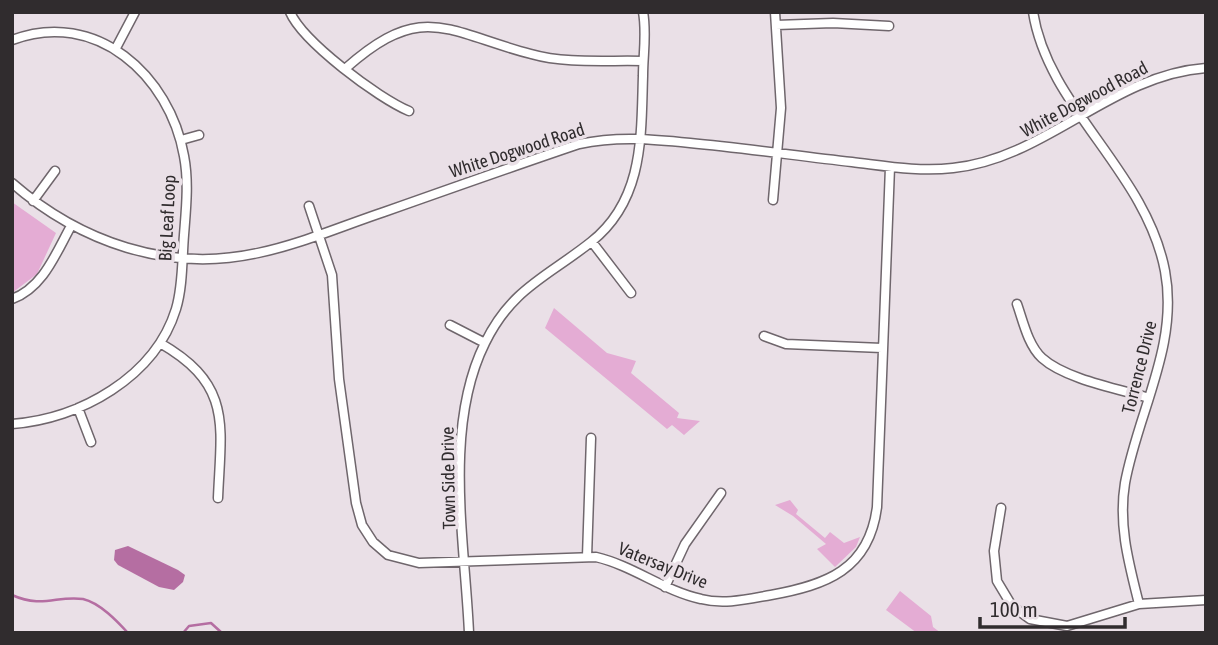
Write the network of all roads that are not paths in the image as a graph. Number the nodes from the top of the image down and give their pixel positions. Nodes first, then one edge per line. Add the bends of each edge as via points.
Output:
1 (135, 12) edge
2 (290, 12) edge
3 (643, 12) edge
4 (775, 12) edge
5 (1033, 12) edge
6 (776, 25) junction
7 (889, 26) dead end
8 (12, 40) edge
9 (116, 48) junction
10 (643, 61) junction
11 (346, 68) junction
12 (1206, 68) edge
13 (409, 111) dead end
14 (1082, 115) junction
15 (199, 135) dead end
16 (641, 138) junction
17 (181, 141) junction
18 (778, 154) junction
19 (890, 167) junction
20 (55, 171) dead end
21 (12, 183) edge
22 (773, 200) dead end
23 (33, 201) junction
24 (309, 206) dead end
25 (71, 226) junction
26 (319, 234) junction
27 (592, 242) junction
28 (182, 258) junction
29 (631, 293) dead end
30 (12, 299) edge
31 (1017, 304) dead end
32 (450, 325) dead end
33 (764, 335) dead end
34 (160, 343) junction
35 (485, 343) junction
36 (882, 348) junction
37 (1149, 398) junction
38 (78, 408) junction
39 (12, 424) edge
40 (592, 438) dead end
41 (91, 442) dead end
42 (720, 493) dead end
43 (219, 498) dead end
44 (1002, 508) dead end
45 (587, 557) junction
46 (466, 561) junction
47 (666, 587) junction
48 (1206, 600) edge
49 (1139, 604) junction
50 (469, 633) edge

1 - 9 street
2 - 11 street via 306,37
3 - 10 street, Town Side Drive
4 - 6 street
5 - 14 street, Torrence Drive via 1043,49
6 - 7 street
6 - 18 street via 781,108
8 - 9 street, Big Leaf Loop via 61,32 92,37
9 - 17 street, Big Leaf Loop via 156,86
10 - 11 street via 548,58 456,28 422,24 385,35
10 - 16 street, Town Side Drive
11 - 13 street via 388,103
12 - 14 street, White Dogwood Road via 1154,78
14 - 19 street, White Dogwood Road via 1032,145 985,162 951,168
14 - 37 street, Torrence Drive via 1141,202 1160,248 1168,321
15 - 17 street
16 - 18 street, White Dogwood Road
16 - 26 street, White Dogwood Road via 579,145
16 - 27 street, Town Side Drive via 637,169 625,201
17 - 28 street, Big Leaf Loop via 187,182
18 - 19 street, White Dogwood Road
18 - 22 street
19 - 36 street, Vatersay Drive
20 - 23 street
21 - 23 street, White Dogwood Road
23 - 25 street, White Dogwood Road
24 - 26 street, Vatersay Drive
25 - 28 street, White Dogwood Road via 130,249
25 - 30 street via 40,279
26 - 28 street, White Dogwood Road via 256,254
26 - 46 street, Vatersay Drive via 332,275 339,379 362,525 373,542 398,559
27 - 29 street
27 - 35 street, Town Side Drive via 527,287
28 - 34 street, Big Leaf Loop via 177,303
31 - 37 street via 1042,358 1068,373
32 - 35 street
33 - 36 street via 786,344
34 - 38 street, Big Leaf Loop via 125,380
34 - 43 street via 199,370 216,399
35 - 46 street, Town Side Drive via 467,392 462,431
36 - 47 street, Vatersay Drive via 875,520 857,558 822,583 736,601 703,600
37 - 49 street, Torrence Drive via 1125,482 1123,510 1126,550
38 - 39 street, Big Leaf Loop
38 - 41 street
40 - 45 street
42 - 47 street via 685,544
44 - 49 street via 995,572 1006,598 1021,614 1041,624 1067,626
45 - 46 street, Vatersay Drive
45 - 47 street, Vatersay Drive via 622,565
46 - 50 street, Town Side Drive
48 - 49 street

